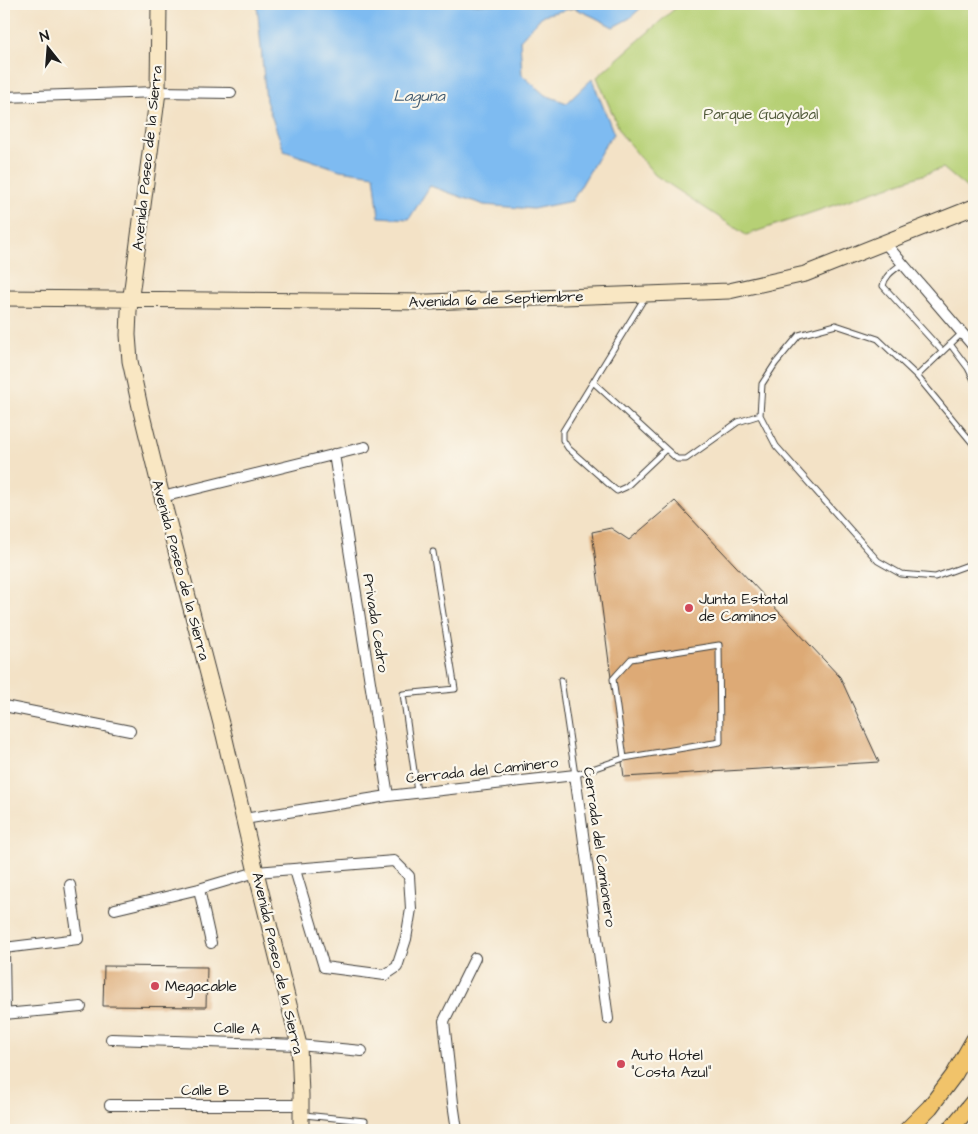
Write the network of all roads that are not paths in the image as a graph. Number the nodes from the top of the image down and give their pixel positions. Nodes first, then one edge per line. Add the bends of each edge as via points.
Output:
1 (160, 4) edge
2 (158, 92) junction
3 (230, 93) dead end
4 (4, 97) edge
5 (974, 207) edge
6 (885, 243) junction
7 (903, 263) junction
8 (646, 294) junction
9 (4, 298) edge
10 (131, 299) junction
11 (962, 332) junction
12 (950, 344) junction
13 (974, 347) edge
14 (942, 352) junction
15 (918, 376) junction
16 (974, 380) edge
17 (593, 382) junction
18 (760, 415) junction
19 (974, 445) edge
20 (365, 446) dead end
21 (666, 449) junction
22 (334, 454) junction
23 (162, 497) junction
24 (433, 552) dead end
25 (974, 556) edge
26 (561, 680) dead end
27 (4, 706) edge
28 (130, 730) dead end
29 (624, 758) junction
30 (575, 775) junction
31 (417, 793) junction
32 (388, 796) junction
33 (244, 819) junction
34 (294, 870) junction
35 (256, 872) junction
36 (70, 885) dead end
37 (199, 889) junction
38 (115, 909) dead end
39 (211, 943) dead end
40 (4, 948) edge
41 (4, 952) edge
42 (475, 958) dead end
43 (81, 1007) dead end
44 (4, 1014) edge
45 (608, 1019) dead end
46 (111, 1039) dead end
47 (974, 1040) edge
48 (299, 1044) junction
49 (362, 1050) dead end
50 (974, 1101) edge
51 (110, 1105) dead end
52 (301, 1117) edge
53 (365, 1121) dead end
54 (953, 1129) edge
55 (457, 1130) edge
56 (907, 1130) edge

1 - 2 main road, Avenida Paseo de la Sierra
2 - 3 street
2 - 4 street
2 - 10 main road, Avenida Paseo de la Sierra
5 - 6 main road, Avenida 16 de Septiembre
6 - 7 street
6 - 8 main road, Avenida 16 de Septiembre via 805,274 729,291
7 - 11 street
7 - 14 lane via 889,274 883,286
8 - 10 main road, Avenida 16 de Septiembre via 428,302
8 - 17 lane
9 - 10 main road, Avenida 16 de Septiembre
10 - 23 main road, Avenida Paseo de la Sierra via 130,361
11 - 12 lane
11 - 13 street
12 - 14 lane
12 - 16 lane
14 - 15 lane
15 - 18 lane via 878,339 836,325 799,335 762,384
15 - 19 lane
17 - 21 lane
17 - 21 lane via 563,431 563,440 568,448 618,491
18 - 21 lane via 738,422 686,459 677,459
18 - 25 lane via 776,446 878,561 901,574 935,577 968,565
20 - 22 street
22 - 23 street
22 - 32 street, Privada Cedro
23 - 33 main road, Avenida Paseo de la Sierra
24 - 31 lane via 456,688 402,694
26 - 30 lane, Cerrada del Camionero
27 - 28 street
29 - 29 lane, Cerrada del Caminero via 613,679 631,660 719,645 720,742
29 - 30 lane, Cerrada del Caminero
30 - 31 street, Cerrada del Caminero
30 - 45 street, Cerrada del Camionero
31 - 32 street, Cerrada del Caminero
32 - 33 street, Cerrada del Caminero
33 - 35 main road, Avenida Paseo de la Sierra
34 - 34 street via 394,861 409,876 411,910 397,967 385,976 324,967
34 - 35 street
35 - 37 street
35 - 48 main road, Avenida Paseo de la Sierra
36 - 40 street via 78,940
37 - 38 street
37 - 39 street
41 - 44 street
42 - 55 street via 444,1021
43 - 44 street
46 - 48 street, Calle A
47 - 56 main road via 954,1076
48 - 49 street, Calle A
48 - 52 main road, Avenida Paseo de la Sierra
50 - 54 main road
51 - 52 street, Calle B
52 - 53 lane

